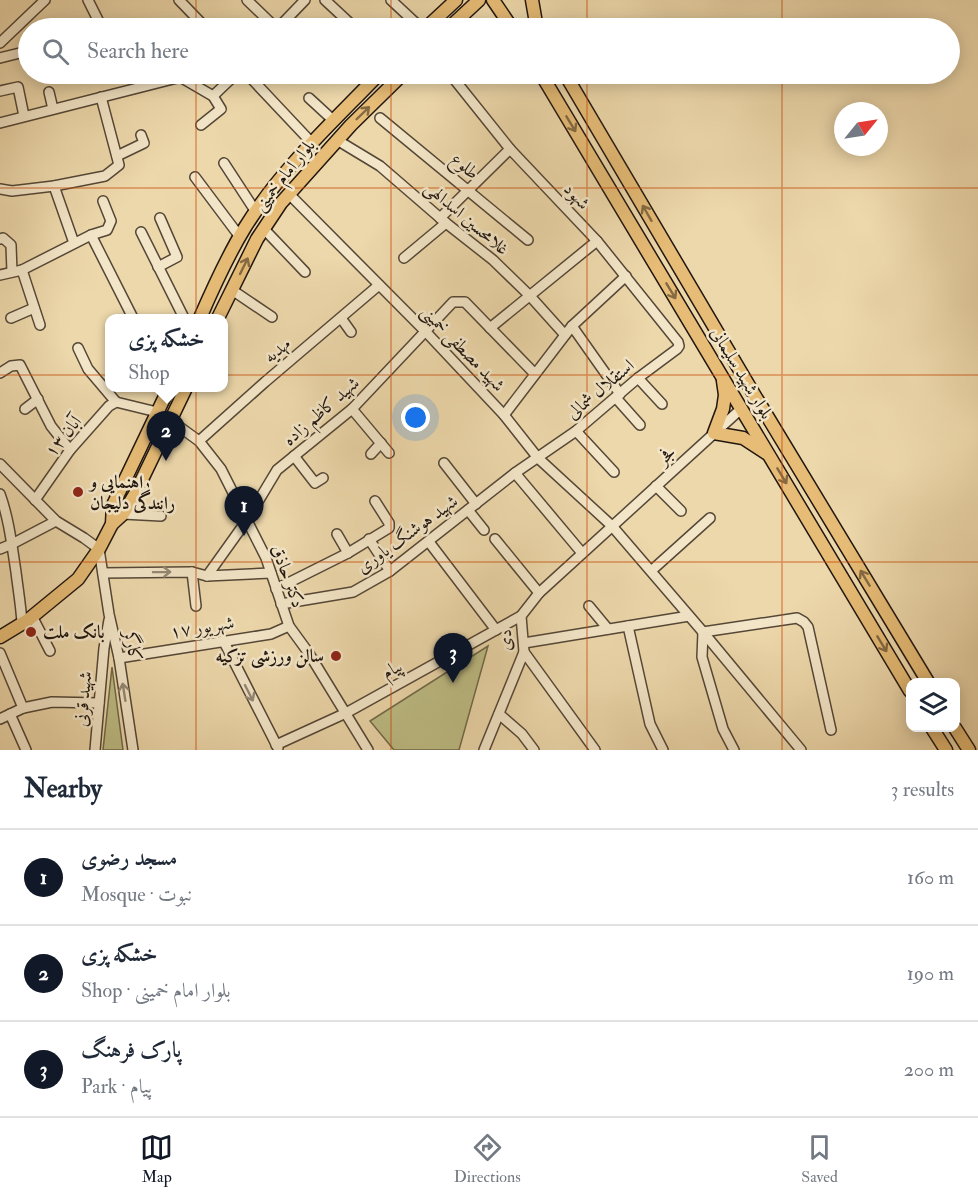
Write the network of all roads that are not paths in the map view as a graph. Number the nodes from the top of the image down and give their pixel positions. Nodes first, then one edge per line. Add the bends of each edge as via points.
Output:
1 (45, 0) edge
2 (88, 0) edge
3 (179, 0) edge
4 (247, 0) edge
5 (305, 0) edge
6 (325, 0) edge
7 (391, 0) edge
8 (456, 0) edge
9 (479, 0) edge
10 (493, 0) edge
11 (532, 0) edge
12 (27, 18) edge
13 (97, 18) edge
14 (196, 18) edge
15 (266, 18) edge
16 (287, 18) edge
17 (342, 18) edge
18 (412, 18) edge
19 (435, 18) edge
20 (460, 18) edge
21 (505, 18) edge
22 (535, 18) edge
23 (18, 26) edge
24 (0, 44) edge
25 (18, 54) edge
26 (0, 58) edge
27 (146, 84) edge
28 (192, 84) edge
29 (226, 84) edge
30 (256, 84) edge
31 (369, 84) edge
32 (393, 84) edge
33 (458, 84) edge
34 (547, 84) edge
35 (571, 84) edge
36 (0, 91) edge
37 (49, 92) dead end
38 (213, 96) junction
39 (101, 97) junction
40 (309, 98) dead end
41 (53, 109) junction
42 (24, 116) junction
43 (381, 118) dead end
44 (334, 121) junction
45 (0, 123) edge
46 (201, 125) dead end
47 (141, 135) dead end
48 (337, 140) junction
49 (312, 143) junction
50 (510, 149) junction
51 (118, 161) junction
52 (224, 163) dead end
53 (195, 177) dead end
54 (54, 186) junction
55 (0, 189) edge
56 (468, 190) junction
57 (289, 194) junction
58 (103, 201) dead end
59 (256, 212) junction
60 (160, 218) dead end
61 (443, 221) junction
62 (264, 229) junction
63 (141, 232) dead end
64 (91, 235) junction
65 (240, 237) junction
66 (0, 238) edge
67 (528, 240) dead end
68 (597, 241) junction
69 (74, 243) junction
70 (404, 258) dead end
71 (158, 267) junction
72 (22, 270) junction
73 (12, 272) junction
74 (305, 272) dead end
75 (0, 275) edge
76 (626, 276) junction
77 (379, 285) junction
78 (232, 291) junction
79 (530, 296) junction
80 (34, 308) junction
81 (131, 314) edge
82 (182, 314) edge
83 (202, 314) edge
84 (220, 314) edge
85 (272, 317) dead end
86 (11, 318) dead end
87 (340, 318) junction
88 (40, 325) dead end
89 (572, 326) junction
90 (490, 328) junction
91 (351, 332) dead end
92 (426, 332) junction
93 (565, 335) junction
94 (678, 342) joint
95 (78, 348) dead end
96 (0, 373) edge
97 (535, 374) junction
98 (721, 374) junction
99 (638, 378) junction
100 (105, 389) edge
101 (108, 392) edge
102 (167, 392) edge
103 (184, 392) edge
104 (618, 396) junction
105 (755, 396) junction
106 (38, 399) junction
107 (116, 402) junction
108 (662, 404) dead end
109 (742, 408) junction
110 (25, 409) dead end
111 (352, 409) junction
112 (157, 412) junction
113 (504, 415) junction
114 (170, 420) junction
115 (640, 425) dead end
116 (576, 431) junction
117 (714, 433) junction
118 (198, 441) junction
119 (381, 443) junction
120 (70, 450) junction
121 (389, 453) dead end
122 (370, 454) dead end
123 (294, 456) junction
124 (770, 456) junction
125 (538, 458) junction
126 (444, 463) dead end
127 (0, 464) edge
128 (614, 472) dead end
129 (515, 473) junction
130 (323, 478) dead end
131 (656, 486) junction
132 (0, 494) edge
133 (35, 500) junction
134 (375, 501) dead end
135 (472, 507) junction
136 (681, 511) dead end
137 (123, 514) junction
138 (161, 516) dead end
139 (710, 518) dead end
140 (247, 520) junction
141 (56, 521) junction
142 (112, 524) junction
143 (612, 526) junction
144 (484, 530) dead end
145 (337, 534) dead end
146 (369, 539) junction
147 (495, 539) dead end
148 (429, 542) junction
149 (12, 544) junction
150 (0, 549) edge
151 (99, 549) junction
152 (348, 553) junction
153 (582, 554) junction
154 (390, 571) junction
155 (651, 571) junction
156 (192, 572) junction
157 (103, 573) junction
158 (271, 573) junction
159 (207, 576) junction
160 (276, 589) junction
161 (539, 593) junction
162 (281, 604) junction
163 (196, 606) dead end
164 (590, 606) dead end
165 (109, 614) junction
166 (521, 616) junction
167 (689, 616) junction
168 (27, 620) junction
169 (289, 626) junction
170 (628, 626) junction
171 (608, 629) junction
172 (496, 630) junction
173 (703, 632) junction
174 (0, 637) edge
175 (223, 640) junction
176 (524, 647) junction
177 (50, 651) dead end
178 (0, 653) edge
179 (119, 657) junction
180 (926, 678) edge
181 (906, 684) edge
182 (99, 703) junction
183 (23, 708) junction
184 (346, 713) junction
185 (10, 714) junction
186 (498, 714) junction
187 (0, 719) edge
188 (831, 730) dead end
189 (935, 732) edge
190 (958, 732) edge
191 (278, 748) edge
192 (26, 750) edge
193 (95, 750) edge
194 (133, 750) edge
195 (368, 750) edge
196 (484, 750) edge
197 (534, 750) edge
198 (594, 750) edge
199 (663, 750) edge
200 (734, 750) edge
201 (801, 750) edge
202 (946, 750) edge
203 (969, 750) edge

1 - 12 street
2 - 13 street
3 - 14 street
4 - 15 street
5 - 16 street
6 - 17 street
7 - 18 street
8 - 19 main road
9 - 20 main road
10 - 21 main road
11 - 22 main road
23 - 24 street
25 - 26 street
27 - 39 street
28 - 38 street
29 - 38 street
30 - 49 street
31 - 44 main road, بلوار امام خمینی
48 -> 32 main road, بلوار امام خمینی
33 - 50 street, شهود
34 -> 98 main road, بلوار شهید سلیمانی
105 -> 35 main road, بلوار شهید سلیمانی
36 - 42 street via 18,87
37 - 41 street
38 - 46 street via 221,109
39 - 41 street
39 - 51 street
40 - 44 street
41 - 42 street
42 - 45 street
43 - 56 street, طلوع
44 - 49 main road, بلوار امام خمینی
47 - 51 street via 144,142
48 - 57 main road, بلوار امام خمینی
48 - 61 street, غلامحسین اسدالهی via 380,166
49 - 59 main road, بلوار امام خمینی
50 - 56 street
50 - 68 street, شهود
51 - 54 street via 105,176
52 - 59 street
53 - 65 street
54 - 55 street
54 - 69 street
56 - 61 street
56 - 67 street, طلوع
57 - 62 main road, بلوار امام خمینی
57 - 77 street, شهید مصطفی خمینی
58 - 64 street via 111,221 107,230
59 - 65 main road, بلوار امام خمینی
60 - 71 street via 177,257
61 - 70 street
61 - 79 street, غلامحسین اسدالهی via 493,260
62 - 74 street
78 -> 62 main road, بلوار امام خمینی
63 - 71 street
64 - 69 street
64 - 81 street
65 - 83 main road, بلوار امام خمینی
66 - 73 street via 11,245
68 - 76 street, شهود
68 - 79 street
69 - 72 street
71 - 82 street
72 - 73 street
72 - 80 street
73 - 75 street
76 - 89 street
76 - 94 street, شهود
77 - 87 street, مهدیه
77 - 92 street, شهید مصطفی خمینی
78 - 84 main road, بلوار امام خمینی
78 - 85 street
79 - 90 street
79 - 93 street, غلامحسین اسدالهی
80 - 86 street
80 - 88 street
87 - 91 street
87 - 118 street, مهدیه
89 - 93 street
89 - 104 street
90 - 92 street, شهید کاظم زاده via 465,302 453,302
90 - 97 street, شهید کاظم زاده
92 - 111 street, شهید کاظم زاده
92 - 113 street, شهید مصطفی خمینی
93 - 97 street
94 - 99 street, استقلال شمالی via 676,349
95 - 100 street via 88,369
96 - 106 street via 20,364
97 - 113 street
98 - 109 main road, بلوار شهید سلیمانی
98 - 117 main road via 725,395
99 - 104 street, استقلال شمالی
99 - 108 street
101 - 107 street
102 - 112 main road
103 - 114 main road
104 - 115 street
104 - 116 street, استقلال شمالی
105 - 109 main road
180 -> 105 main road, بلوار شهید سلیمانی
106 - 110 street
106 - 120 street via 51,426
107 - 112 street
107 - 120 street, ۱۳ آبان
109 - 117 street, فجر
109 - 124 main road, بلوار شهید سلیمانی
111 - 119 street
111 - 123 street, شهید کاظم زاده
112 - 142 main road via 113,505
113 - 125 street, شهید مصطفی خمینی
114 - 118 street, دکتر حاذق
114 - 137 main road
116 - 125 street, استقلال شمالی
116 - 128 street
117 - 124 main road via 743,438
117 - 131 street, فجر
118 - 140 street, دکتر حاذق via 221,469
119 - 121 street
119 - 122 street
120 - 133 street, ۱۳ آبان
123 - 130 street via 315,483
123 - 140 street, شهید کاظم زاده via 278,470
124 -> 181 main road, بلوار شهید سلیمانی
125 - 129 street, شهید هوشنگ یاوری
125 - 143 street, شهید مصطفی خمینی
126 - 135 street
127 - 133 street
129 - 135 street, شهید هوشنگ یاوری
129 - 153 street
131 - 136 street
131 - 143 street, فجر
132 - 149 street
133 - 141 street
134 - 146 street via 390,525
135 - 144 street
135 - 148 street, شهید هوشنگ یاوری
137 - 138 street
137 - 142 main road
139 - 155 street
140 - 158 street, دکتر حاذق
140 - 159 street, شهید کاظم زاده
141 - 149 street
141 - 151 street
142 - 151 main road
143 - 153 street, دی
143 - 155 street, شهید مصطفی خمینی
145 - 152 street
146 - 152 street
146 - 154 street
147 - 161 street
148 - 154 street, شهید هوشنگ یاوری
148 - 172 street
149 - 150 street
149 - 168 street via 21,609
151 - 157 street, کارگر
151 - 168 main road via 78,579
152 - 160 street
153 - 161 street, دی
154 - 162 street, شهید هوشنگ یاوری via 353,592
155 - 167 street, شهید مصطفی خمینی
157 -> 156 street
156 - 159 street
156 - 163 street
157 - 165 street, کارگر
158 - 159 street
158 - 160 street, دکتر حاذق
160 - 162 street, دکتر حاذق
161 - 166 street, دی
162 - 169 street, دکتر حاذق
164 - 171 street
165 - 179 street, کارگر
165 - 182 street, شهید قرنی
166 - 172 street, پیام
166 - 176 street, دی
167 - 170 street
167 - 173 street, شهید مصطفی خمینی
168 - 174 main road
168 - 177 street
169 - 175 street, ۱۷ شهریور via 272,634
169 - 184 street, دکتر حاذق
170 - 171 street
170 - 199 street via 650,724
171 - 176 street
172 - 184 street, پیام
173 - 188 street via 796,618 804,622
173 - 200 street via 702,657 723,729
173 - 201 street, شهید مصطفی خمینی
175 - 179 street, ۱۷ شهریور
175 -> 191 street
176 - 186 street, دی
176 - 198 street
178 - 183 street
194 -> 179 street, کارگر
182 - 183 street via 52,702
182 - 193 street, شهید قرنی
183 - 185 street
184 - 191 street, پیام
184 - 195 street, دکتر حاذق
185 - 187 street
185 - 192 street
186 - 196 street, دی
186 - 197 street
189 - 202 main road
190 - 203 main road

